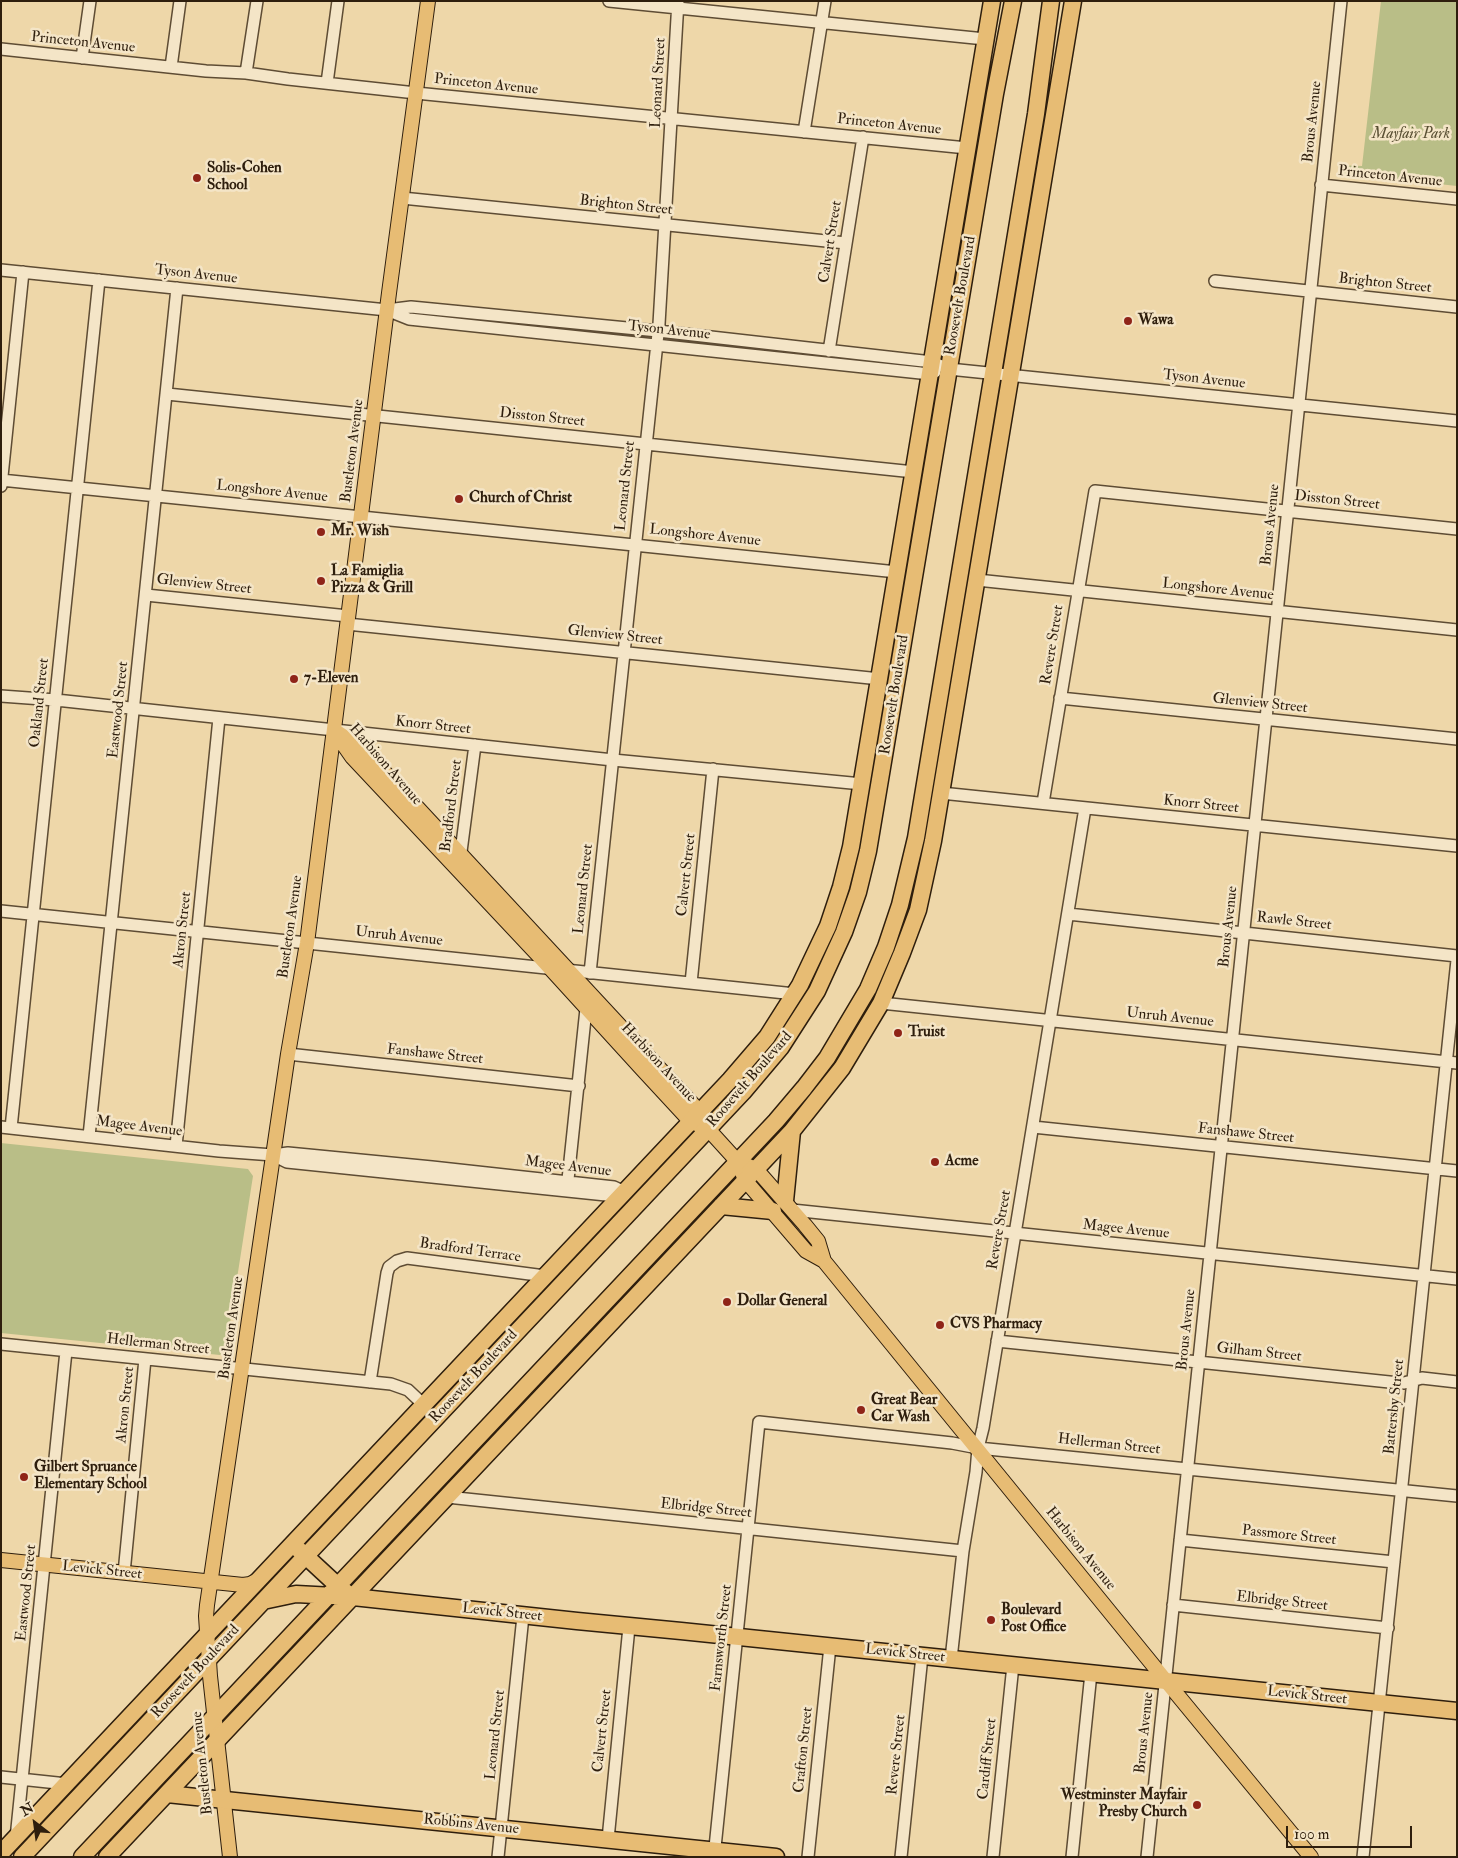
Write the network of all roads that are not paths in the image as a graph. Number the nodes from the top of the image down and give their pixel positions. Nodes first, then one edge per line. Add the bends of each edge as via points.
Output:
1 (90, 1) edge
2 (180, 1) edge
3 (257, 1) edge
4 (338, 1) edge
5 (428, 1) edge
6 (609, 1) edge
7 (825, 1) edge
8 (992, 1) edge
9 (1013, 1) edge
10 (1051, 1) edge
11 (1073, 1) edge
12 (1341, 1) edge
13 (678, 5) edge
14 (821, 24) junction
15 (986, 39) junction
16 (1, 48) edge
17 (82, 58) junction
18 (171, 67) junction
19 (246, 73) junction
20 (327, 83) junction
21 (416, 93) junction
22 (672, 118) junction
23 (804, 132) junction
24 (863, 137) junction
25 (968, 148) junction
26 (1321, 185) junction
27 (402, 198) junction
28 (1457, 200) edge
29 (666, 226) junction
30 (846, 243) junction
31 (966, 267) junction
32 (1, 270) edge
33 (23, 272) junction
34 (99, 280) junction
35 (1215, 281) dead end
36 (177, 288) junction
37 (1310, 291) junction
38 (1457, 307) edge
39 (387, 310) junction
40 (658, 331) junction
41 (657, 345) junction
42 (829, 351) junction
43 (800, 354) junction
44 (931, 368) junction
45 (949, 368) junction
46 (993, 373) junction
47 (1011, 375) junction
48 (167, 394) junction
49 (1298, 405) junction
50 (374, 416) junction
51 (1457, 422) edge
52 (645, 444) junction
53 (914, 472) junction
54 (2, 480) edge
55 (1, 486) edge
56 (77, 488) junction
57 (1095, 491) joint
58 (157, 496) junction
59 (1287, 511) junction
60 (362, 517) junction
61 (1457, 529) edge
62 (636, 544) junction
63 (897, 572) junction
64 (977, 580) junction
65 (1077, 590) junction
66 (146, 595) junction
67 (1277, 611) junction
68 (348, 620) junction
69 (1457, 630) edge
70 (625, 652) junction
71 (880, 679) junction
72 (1, 696) edge
73 (1060, 698) junction
74 (56, 700) junction
75 (134, 709) junction
76 (219, 718) junction
77 (1266, 719) junction
78 (334, 730) junction
79 (1457, 739) edge
80 (474, 745) junction
81 (613, 760) junction
82 (713, 769) junction
83 (862, 784) junction
84 (941, 793) junction
85 (1043, 803) junction
86 (1085, 808) junction
87 (1254, 825) junction
88 (1457, 846) edge
89 (461, 856) junction
90 (459, 870) junction
91 (1, 911) edge
92 (32, 914) junction
93 (1068, 914) junction
94 (111, 923) junction
95 (1243, 932) junction
96 (198, 933) junction
97 (306, 943) junction
98 (1457, 956) edge
99 (1457, 960) edge
100 (550, 968) junction
101 (569, 970) junction
102 (590, 973) junction
103 (690, 984) junction
104 (794, 994) junction
105 (881, 1003) junction
106 (586, 1009) junction
107 (1050, 1020) junction
108 (1232, 1039) junction
109 (288, 1054) junction
110 (1452, 1062) edge
111 (578, 1086) junction
112 (696, 1117) junction
113 (1033, 1127) junction
114 (6, 1128) edge
115 (708, 1129) junction
116 (792, 1131) junction
117 (89, 1136) junction
118 (176, 1146) junction
119 (1221, 1146) junction
120 (273, 1156) junction
121 (738, 1162) junction
122 (1435, 1168) junction
123 (1457, 1171) edge
124 (750, 1175) junction
125 (568, 1186) junction
126 (625, 1192) junction
127 (721, 1206) junction
128 (783, 1207) junction
129 (1015, 1233) junction
130 (1210, 1253) junction
131 (824, 1261) junction
132 (667, 1263) junction
133 (546, 1276) junction
134 (1424, 1276) junction
135 (1457, 1279) edge
136 (601, 1307) junction
137 (997, 1341) junction
138 (1, 1344) edge
139 (478, 1348) junction
140 (66, 1351) junction
141 (145, 1359) junction
142 (1198, 1362) junction
143 (242, 1369) junction
144 (1413, 1381) junction
145 (370, 1382) junction
146 (1457, 1382) edge
147 (424, 1405) junction
148 (508, 1405) junction
149 (445, 1408) junction
150 (759, 1422) joint
151 (978, 1448) junction
152 (1187, 1467) junction
153 (469, 1474) junction
154 (1402, 1490) junction
155 (447, 1496) junction
156 (1457, 1496) edge
157 (748, 1528) junction
158 (1180, 1540) junction
159 (293, 1544) junction
160 (963, 1551) junction
161 (306, 1556) junction
162 (1, 1560) edge
163 (1394, 1562) junction
164 (44, 1564) junction
165 (124, 1573) junction
166 (261, 1578) junction
167 (210, 1582) junction
168 (333, 1591) junction
169 (352, 1597) junction
170 (263, 1602) junction
171 (1173, 1605) junction
172 (523, 1616) junction
173 (629, 1627) junction
174 (1388, 1628) junction
175 (207, 1635) junction
176 (737, 1636) junction
177 (830, 1646) junction
178 (922, 1656) junction
179 (209, 1659) junction
180 (951, 1659) junction
181 (1013, 1665) junction
182 (1091, 1673) junction
183 (1166, 1682) junction
184 (1379, 1703) junction
185 (1457, 1711) edge
186 (214, 1717) junction
187 (216, 1741) junction
188 (1, 1777) edge
189 (22, 1779) junction
190 (67, 1784) junction
191 (167, 1794) junction
192 (223, 1799) junction
193 (501, 1828) junction
194 (16, 1838) junction
195 (608, 1839) junction
196 (1, 1853) edge
197 (715, 1854) edge
198 (22, 1857) edge
199 (82, 1857) edge
200 (107, 1857) edge
201 (230, 1857) edge
202 (498, 1857) edge
203 (776, 1857) edge
204 (808, 1857) edge
205 (901, 1857) edge
206 (993, 1857) edge
207 (1072, 1857) edge
208 (1147, 1857) edge
209 (1311, 1857) edge
210 (1363, 1857) edge

1 - 17 street
2 - 18 street
3 - 19 street
4 - 20 street
5 - 21 main road, Bustleton Avenue
6 - 13 street
7 - 14 street
8 - 15 highway, Roosevelt Boulevard
9 - 31 highway, Roosevelt Boulevard
10 - 46 highway via 1036,114
11 - 47 highway
12 - 26 street, Brous Avenue
13 - 14 street
13 - 22 street, Leonard Street
14 - 15 street
14 - 23 street
15 - 25 highway, Roosevelt Boulevard
16 - 17 street, Princeton Avenue
17 - 18 street, Princeton Avenue
18 - 19 street, Princeton Avenue
19 - 20 street, Princeton Avenue
20 - 21 street, Princeton Avenue
21 - 22 street, Princeton Avenue
21 - 27 main road, Bustleton Avenue
22 - 23 street, Princeton Avenue
22 - 29 street, Leonard Street
23 - 24 street, Princeton Avenue
24 - 25 street, Princeton Avenue
24 - 30 street, Calvert Street
25 - 31 highway
25 - 44 highway, Roosevelt Boulevard
26 - 28 street, Princeton Avenue
26 - 37 street, Brous Avenue
27 - 29 street, Brighton Street
27 - 39 main road, Bustleton Avenue
29 - 30 street, Brighton Street
29 - 40 street, Leonard Street
30 - 42 street, Calvert Street
31 - 45 highway, Roosevelt Boulevard
32 - 33 street, Tyson Avenue
33 - 34 street, Tyson Avenue
33 - 54 street
34 - 36 street, Tyson Avenue
34 - 56 street, Oakland Street
35 - 37 street, Brighton Street
36 - 39 street, Tyson Avenue
36 - 48 street, Eastwood Street
37 - 38 street, Brighton Street
37 - 49 street, Brous Avenue
39 - 40 street, Tyson Avenue via 411,307
39 - 41 street, Tyson Avenue via 409,319
39 - 50 main road, Bustleton Avenue
40 - 41 street, Leonard Street
40 - 43 street, Tyson Avenue
41 - 43 street, Tyson Avenue
41 - 52 street, Leonard Street
42 - 43 street, Tyson Avenue
42 - 44 street, Tyson Avenue
43 - 44 street, Tyson Avenue
44 - 45 street, Tyson Avenue
44 - 53 highway, Roosevelt Boulevard
45 - 46 street, Tyson Avenue
45 - 115 highway, Roosevelt Boulevard via 872,830 858,892 837,950 801,1018 781,1048
46 - 47 street, Tyson Avenue
46 - 121 highway via 916,838 898,912 878,967 838,1041 795,1100
47 - 49 street, Tyson Avenue
47 - 64 highway
48 - 50 street, Disston Street
48 - 58 street, Eastwood Street
49 - 51 street, Tyson Avenue
49 - 59 street, Brous Avenue
50 - 52 street, Disston Street
50 - 60 main road, Bustleton Avenue
52 - 53 street, Disston Street
52 - 62 street, Leonard Street
53 - 63 highway, Roosevelt Boulevard
54 - 55 street
54 - 56 street, Longshore Avenue
56 - 58 street, Longshore Avenue
56 - 74 street, Oakland Street
57 - 59 street, Disston Street
57 - 65 street, Revere Street
58 - 60 street, Longshore Avenue
58 - 66 street, Eastwood Street
59 - 61 street, Disston Street
59 - 67 street, Brous Avenue
60 - 62 street, Longshore Avenue
60 - 68 main road, Bustleton Avenue
62 - 63 street, Longshore Avenue
62 - 70 street, Leonard Street
63 - 71 highway, Roosevelt Boulevard
64 - 65 street, Longshore Avenue
64 - 84 highway
65 - 67 street, Longshore Avenue
65 - 73 street, Revere Street
66 - 68 street, Glenview Street
66 - 75 street, Eastwood Street
67 - 69 street, Longshore Avenue
67 - 77 street, Brous Avenue
68 - 70 street, Glenview Street
68 - 78 main road, Bustleton Avenue
70 - 71 street, Glenview Street
70 - 81 street, Leonard Street
71 - 83 highway, Roosevelt Boulevard
72 - 74 street, Knorr Street
73 - 77 street, Glenview Street
73 - 85 street, Revere Street
74 - 75 street, Knorr Street
74 - 92 street, Oakland Street
75 - 76 street, Knorr Street
75 - 94 street, Eastwood Street
76 - 78 street, Knorr Street
76 - 96 street, Akron Street
77 - 79 street, Glenview Street
77 - 87 street, Brous Avenue
78 - 80 street, Knorr Street
78 - 89 main road, Harbison Avenue via 363,749
78 - 90 main road, Harbison Avenue via 352,757
78 - 97 main road, Bustleton Avenue
80 - 81 street, Knorr Street
80 - 89 street, Bradford Street
81 - 82 street, Knorr Street
81 - 102 street, Leonard Street
82 - 83 street, Knorr Street
82 - 103 street, Calvert Street
83 - 104 highway, Roosevelt Boulevard via 841,887 821,943
84 - 85 street, Knorr Street
84 - 105 highway via 918,910
85 - 86 street, Knorr Street
86 - 87 street, Knorr Street
86 - 93 street, Revere Street
87 - 88 street, Knorr Street
87 - 95 street, Brous Avenue
89 - 90 street, Bradford Street
89 - 101 main road, Harbison Avenue
90 - 100 main road, Harbison Avenue
91 - 92 street, Unruh Avenue
92 - 94 street, Unruh Avenue
92 - 114 street, Oakland Street
93 - 95 street, Rawle Street
93 - 107 street, Revere Street
94 - 96 street, Unruh Avenue
94 - 117 street, Eastwood Street
95 - 98 street, Rawle Street
95 - 108 street, Brous Avenue
96 - 97 street, Unruh Avenue
96 - 118 street, Akron Street
97 - 100 street, Unruh Avenue
97 - 109 main road, Bustleton Avenue
99 - 110 street, Battersby Street
100 - 101 street, Unruh Avenue
100 - 106 main road, Harbison Avenue
101 - 102 street, Unruh Avenue
101 - 112 main road, Harbison Avenue
102 - 103 street, Unruh Avenue
103 - 104 street, Unruh Avenue
104 - 112 highway, Roosevelt Boulevard via 756,1050
105 - 107 street, Unruh Avenue
105 - 116 highway via 842,1068
106 - 111 street
106 - 112 main road, Harbison Avenue
107 - 108 street, Unruh Avenue
107 - 113 street, Revere Street
108 - 110 street, Unruh Avenue
108 - 119 street, Brous Avenue
109 - 111 street, Fanshawe Street
109 - 120 main road, Bustleton Avenue
110 - 122 street, Battersby Street
111 - 125 street
112 - 115 main road, Harbison Avenue
112 - 126 highway, Roosevelt Boulevard
113 - 119 street, Fanshawe Street
113 - 129 street, Revere Street
114 - 117 street, Magee Avenue
115 - 121 main road, Harbison Avenue
115 - 149 highway, Roosevelt Boulevard
116 - 124 highway
116 - 128 highway
117 - 118 street, Magee Avenue
118 - 120 street, Magee Avenue
119 - 122 street, Fanshawe Street
119 - 130 street, Brous Avenue
120 - 125 street, Magee Avenue via 288,1153
120 - 143 main road, Bustleton Avenue
121 - 124 main road, Harbison Avenue
121 - 136 highway
122 - 123 street, Fanshawe Street
122 - 134 street, Battersby Street
124 - 127 highway
124 - 128 main road, Harbison Avenue
125 - 126 street, Magee Avenue via 614,1187
126 - 133 highway, Roosevelt Boulevard
127 - 128 highway
127 - 132 highway
128 - 129 street, Magee Avenue
128 - 131 main road, Harbison Avenue via 818,1241
128 - 131 main road, Harbison Avenue via 806,1251
129 - 130 street, Magee Avenue
129 - 137 street, Revere Street
130 - 134 street, Magee Avenue
130 - 142 street, Brous Avenue
131 - 151 main road, Harbison Avenue
132 - 136 highway
132 - 153 highway
133 - 139 highway, Roosevelt Boulevard
133 - 145 street, Bradford Terrace via 407,1258 397,1260 387,1273
134 - 135 street, Magee Avenue
134 - 144 street, Battersby Street
136 - 148 highway
137 - 142 street, Gilham Street
137 - 151 street, Revere Street
138 - 140 street, Hellerman Street
139 - 147 highway, Roosevelt Boulevard
139 - 149 highway
140 - 141 street, Hellerman Street
140 - 164 street, Eastwood Street
141 - 143 street, Hellerman Street
141 - 165 street, Akron Street
142 - 144 street, Gilham Street via 1399,1383
142 - 152 street, Brous Avenue
143 - 145 street, Hellerman Street
143 - 167 main road, Bustleton Avenue
144 - 146 street, Gilham Street via 1422,1378
144 - 154 street, Battersby Street
145 - 147 street, Hellerman Street via 402,1387
147 - 159 highway, Roosevelt Boulevard
148 - 153 highway
148 - 168 highway
149 - 161 highway, Roosevelt Boulevard
150 - 151 street, Hellerman Street
150 - 157 street, Farnsworth Street
151 - 152 street, Hellerman Street
151 - 160 street, Revere Street
151 - 183 main road, Harbison Avenue
152 - 154 street, Hellerman Street
152 - 158 street, Brous Avenue
153 - 155 highway
154 - 156 street, Hellerman Street
154 - 163 street, Battersby Street
155 - 157 street, Elbridge Street
155 - 169 highway
157 - 160 street, Elbridge Street
157 - 176 street, Farnsworth Street
158 - 163 street, Passmore Street
158 - 171 street, Brous Avenue
159 - 161 highway
159 - 166 highway, Roosevelt Boulevard
160 - 180 street, Revere Street
161 - 168 highway
161 - 170 highway, Roosevelt Boulevard
162 - 164 main road, Levick Street
163 - 174 street, Battersby Street
164 - 165 main road, Levick Street
164 - 189 street, Eastwood Street
165 - 167 main road, Levick Street
166 - 167 main road, Levick Street via 247,1585
166 - 175 highway, Roosevelt Boulevard
167 - 175 main road, Bustleton Avenue
168 - 169 highway
168 - 170 highway via 296,1594
168 - 186 highway
169 - 172 highway, Levick Street
169 - 187 highway
170 - 179 highway, Roosevelt Boulevard
171 - 174 street, Elbridge Street
171 - 183 street, Brous Avenue
172 - 173 highway, Levick Street
172 - 193 street, Leonard Street
173 - 176 highway, Levick Street
173 - 195 street, Calvert Street
174 - 184 street, Battersby Street
175 - 179 main road, Bustleton Avenue
175 - 190 highway, Roosevelt Boulevard
176 - 177 highway, Levick Street
176 - 197 street, Farnsworth Street
177 - 178 highway, Levick Street
177 - 204 street, Crafton Street
178 - 180 highway, Levick Street
178 - 205 street, Revere Street
179 - 186 main road, Bustleton Avenue
179 - 198 highway, Roosevelt Boulevard
180 - 181 highway, Levick Street
181 - 182 highway, Levick Street
181 - 206 street, Cardiff Street
182 - 183 highway, Levick Street
182 - 207 street
183 - 184 highway, Levick Street
183 - 208 street, Brous Avenue
183 - 209 main road, Harbison Avenue
184 - 185 highway, Levick Street
184 - 210 street, Battersby Street
186 - 187 main road, Bustleton Avenue
186 - 199 highway
187 - 191 highway
187 - 192 main road, Bustleton Avenue
188 - 189 street
189 - 190 street
189 - 194 street, Eastwood Street
190 - 194 highway, Roosevelt Boulevard
191 - 192 highway, Robbins Avenue
191 - 200 highway
192 - 193 highway, Robbins Avenue
192 - 201 main road, Bustleton Avenue
193 - 195 highway, Robbins Avenue
193 - 202 street, Leonard Street
194 - 196 highway, Roosevelt Boulevard
195 - 197 highway, Robbins Avenue
197 - 203 highway, Robbins Avenue

